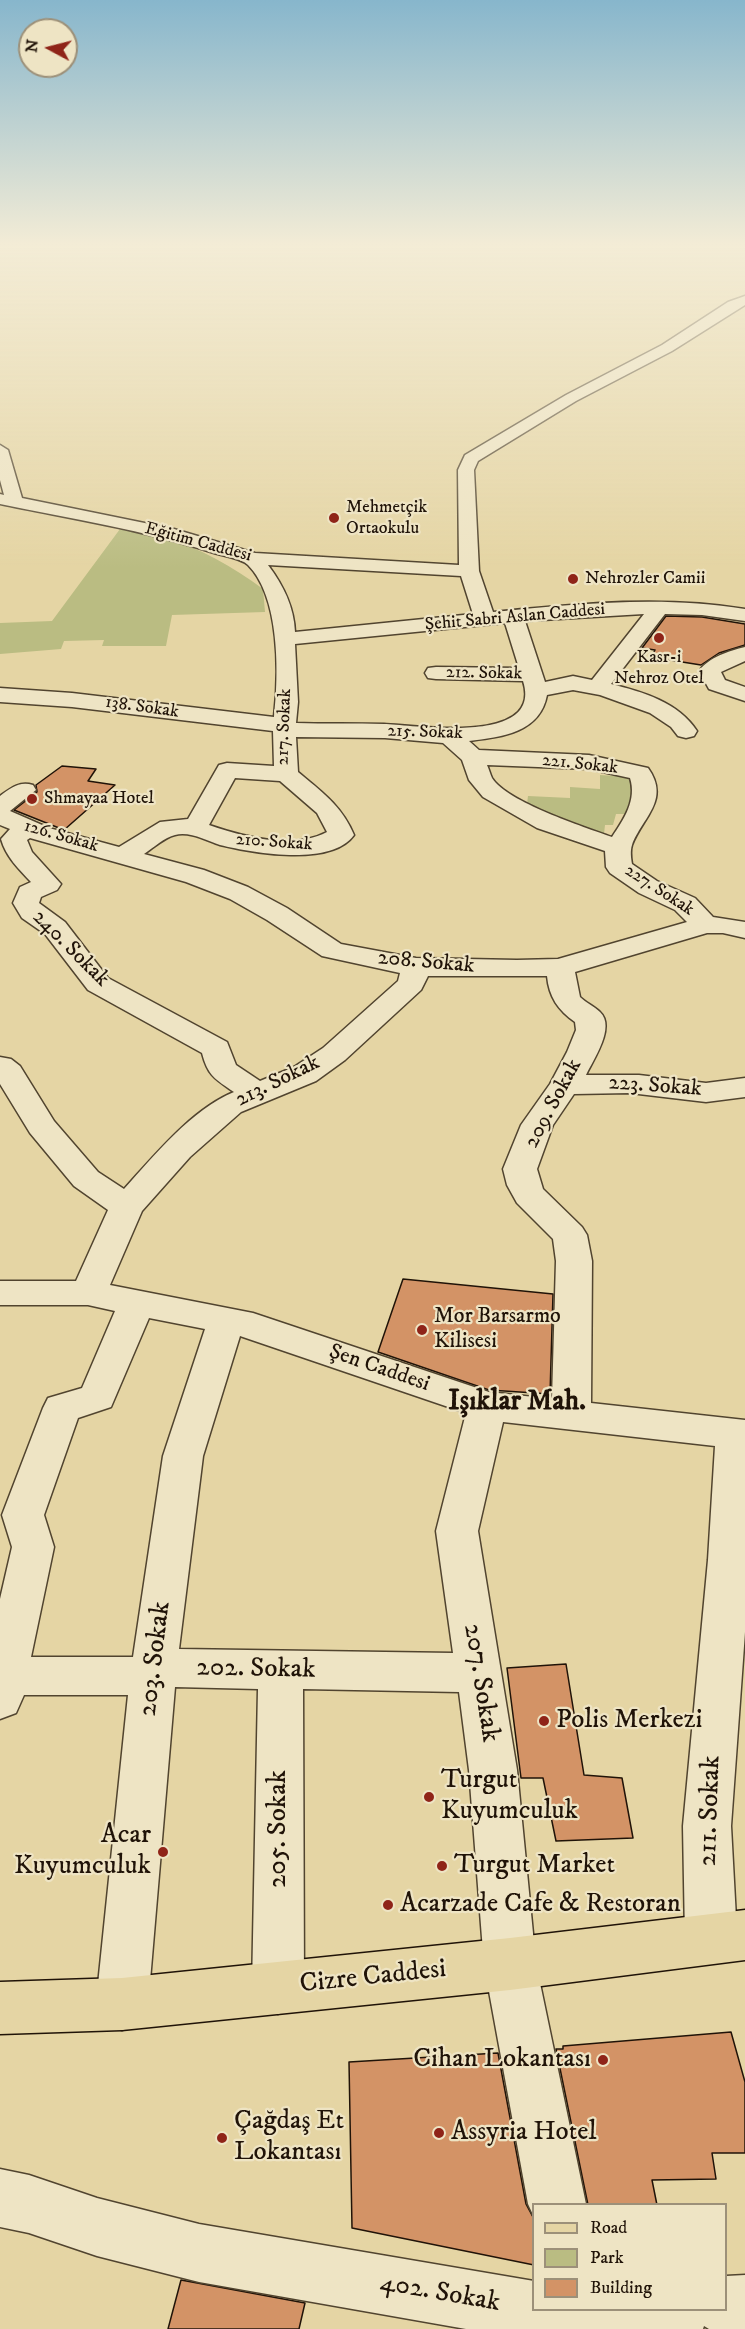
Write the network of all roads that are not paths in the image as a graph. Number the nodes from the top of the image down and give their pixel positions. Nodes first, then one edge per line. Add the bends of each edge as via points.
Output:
1 (662, 351) edge
2 (0, 450) edge
3 (7, 500) edge
4 (46, 508) junction
5 (0, 513) edge
6 (253, 560) junction
7 (470, 571) junction
8 (659, 608) junction
9 (743, 612) edge
10 (513, 616) junction
11 (485, 619) junction
12 (284, 639) junction
13 (745, 653) edge
14 (436, 673) dead end
15 (535, 682) junction
16 (597, 687) junction
17 (745, 694) edge
18 (0, 695) edge
19 (284, 728) junction
20 (686, 731) dead end
21 (450, 737) junction
22 (473, 756) junction
23 (286, 774) junction
24 (24, 790) dead end
25 (8, 820) edge
26 (193, 828) junction
27 (618, 847) junction
28 (124, 855) junction
29 (706, 925) junction
30 (745, 930) edge
31 (416, 967) junction
32 (560, 967) junction
33 (0, 1066) edge
34 (564, 1085) junction
35 (745, 1087) edge
36 (257, 1094) junction
37 (128, 1207) junction
38 (0, 1293) edge
39 (73, 1294) junction
40 (137, 1303) junction
41 (226, 1321) junction
42 (487, 1406) junction
43 (572, 1415) junction
44 (740, 1435) edge
45 (281, 1671) junction
46 (478, 1673) junction
47 (153, 1676) junction
48 (2, 1683) edge
49 (728, 1936) edge
50 (510, 1964) junction
51 (278, 1988) junction
52 (122, 2004) junction
53 (0, 2008) edge
54 (0, 2198) edge
55 (557, 2203) edge
56 (745, 2305) edge
57 (727, 2306) edge
58 (532, 2311) edge
59 (534, 2311) edge
60 (670, 2311) edge
61 (580, 2319) edge

1 - 7 street via 571,398 471,458 466,470
2 - 3 street
3 - 4 street, Eğitim Caddesi
4 - 5 street
4 - 6 street, Eğitim Caddesi via 174,534
6 - 7 street, Eğitim Caddesi
6 - 12 street, 217. Sokak via 273,585 284,618
7 - 11 street
8 - 9 street, Şehit Sabri Aslan Caddesi
8 - 10 street, Şehit Sabri Aslan Caddesi
8 - 16 street
10 - 11 street, Şehit Sabri Aslan Caddesi
10 - 15 street
11 - 12 street, Şehit Sabri Aslan Caddesi
12 - 19 street, 217. Sokak
13 - 17 street via 710,671 717,684
14 - 15 street, 212. Sokak
15 - 16 street, 212. Sokak
15 - 21 street, 215. Sokak via 534,706 505,730
16 - 20 street, 212. Sokak via 641,699 680,722
18 - 19 street, 138. Sokak via 77,699
19 - 21 street, 215. Sokak
19 - 23 street, 217. Sokak
21 - 22 street, 227. Sokak
22 - 27 street, 227. Sokak via 481,780 492,792 546,823
22 - 27 street, 221. Sokak via 589,762 640,773 645,784 642,809
23 - 26 street, 217. Sokak via 227,770
23 - 26 street, 210. Sokak via 322,801 338,823 341,836 312,848 285,847 223,839
24 - 25 street
25 - 28 street, 126. Sokak
25 - 36 street, 240. Sokak via 16,851 48,884 29,893 26,903 32,912 56,928 98,984 216,1048 222,1069
26 - 28 street via 169,827
27 - 29 street, 227. Sokak via 619,867 648,887 685,903
28 - 31 street, 208. Sokak via 239,893 332,950
29 - 30 street, 208. Sokak
29 - 32 street, 208. Sokak
31 - 32 street, 208. Sokak
31 - 36 street, 213. Sokak via 411,984 334,1054 305,1074
32 - 34 street, 209. Sokak via 569,1005 590,1018 591,1030
33 - 37 street via 9,1073 41,1126 86,1179
34 - 35 street, 223. Sokak via 638,1084 698,1092
34 - 43 street, 209. Sokak via 537,1125 520,1169 529,1195 570,1235 574,1261
36 - 37 street, 213. Sokak via 230,1105 178,1150
37 - 39 street, 213. Sokak
38 - 39 street, Şen Caddesi
39 - 40 street, Şen Caddesi
40 - 41 street, Şen Caddesi
40 - 48 street via 96,1397 88,1403 62,1408 23,1515 33,1547
41 - 42 street, Şen Caddesi via 253,1326
41 - 47 street, 203. Sokak via 183,1456
42 - 43 street, Şen Caddesi
42 - 46 street, 207. Sokak via 457,1531
43 - 44 street, Şen Caddesi
44 - 49 street, 211. Sokak via 706,1826
45 - 46 street, 202. Sokak
45 - 47 street, 202. Sokak via 171,1668
45 - 51 street, 205. Sokak
46 - 50 street, 207. Sokak via 494,1770
47 - 48 street, 202. Sokak
47 - 52 street, 203. Sokak
49 - 50 main road, Cizre Caddesi
50 - 51 main road, Cizre Caddesi
50 - 55 street, 207. Sokak
51 - 52 main road, Cizre Caddesi
52 - 53 main road, Cizre Caddesi
54 - 58 street, 402. Sokak via 200,2253
56 - 57 street
59 - 61 street, 402. Sokak
60 - 61 street, 402. Sokak

